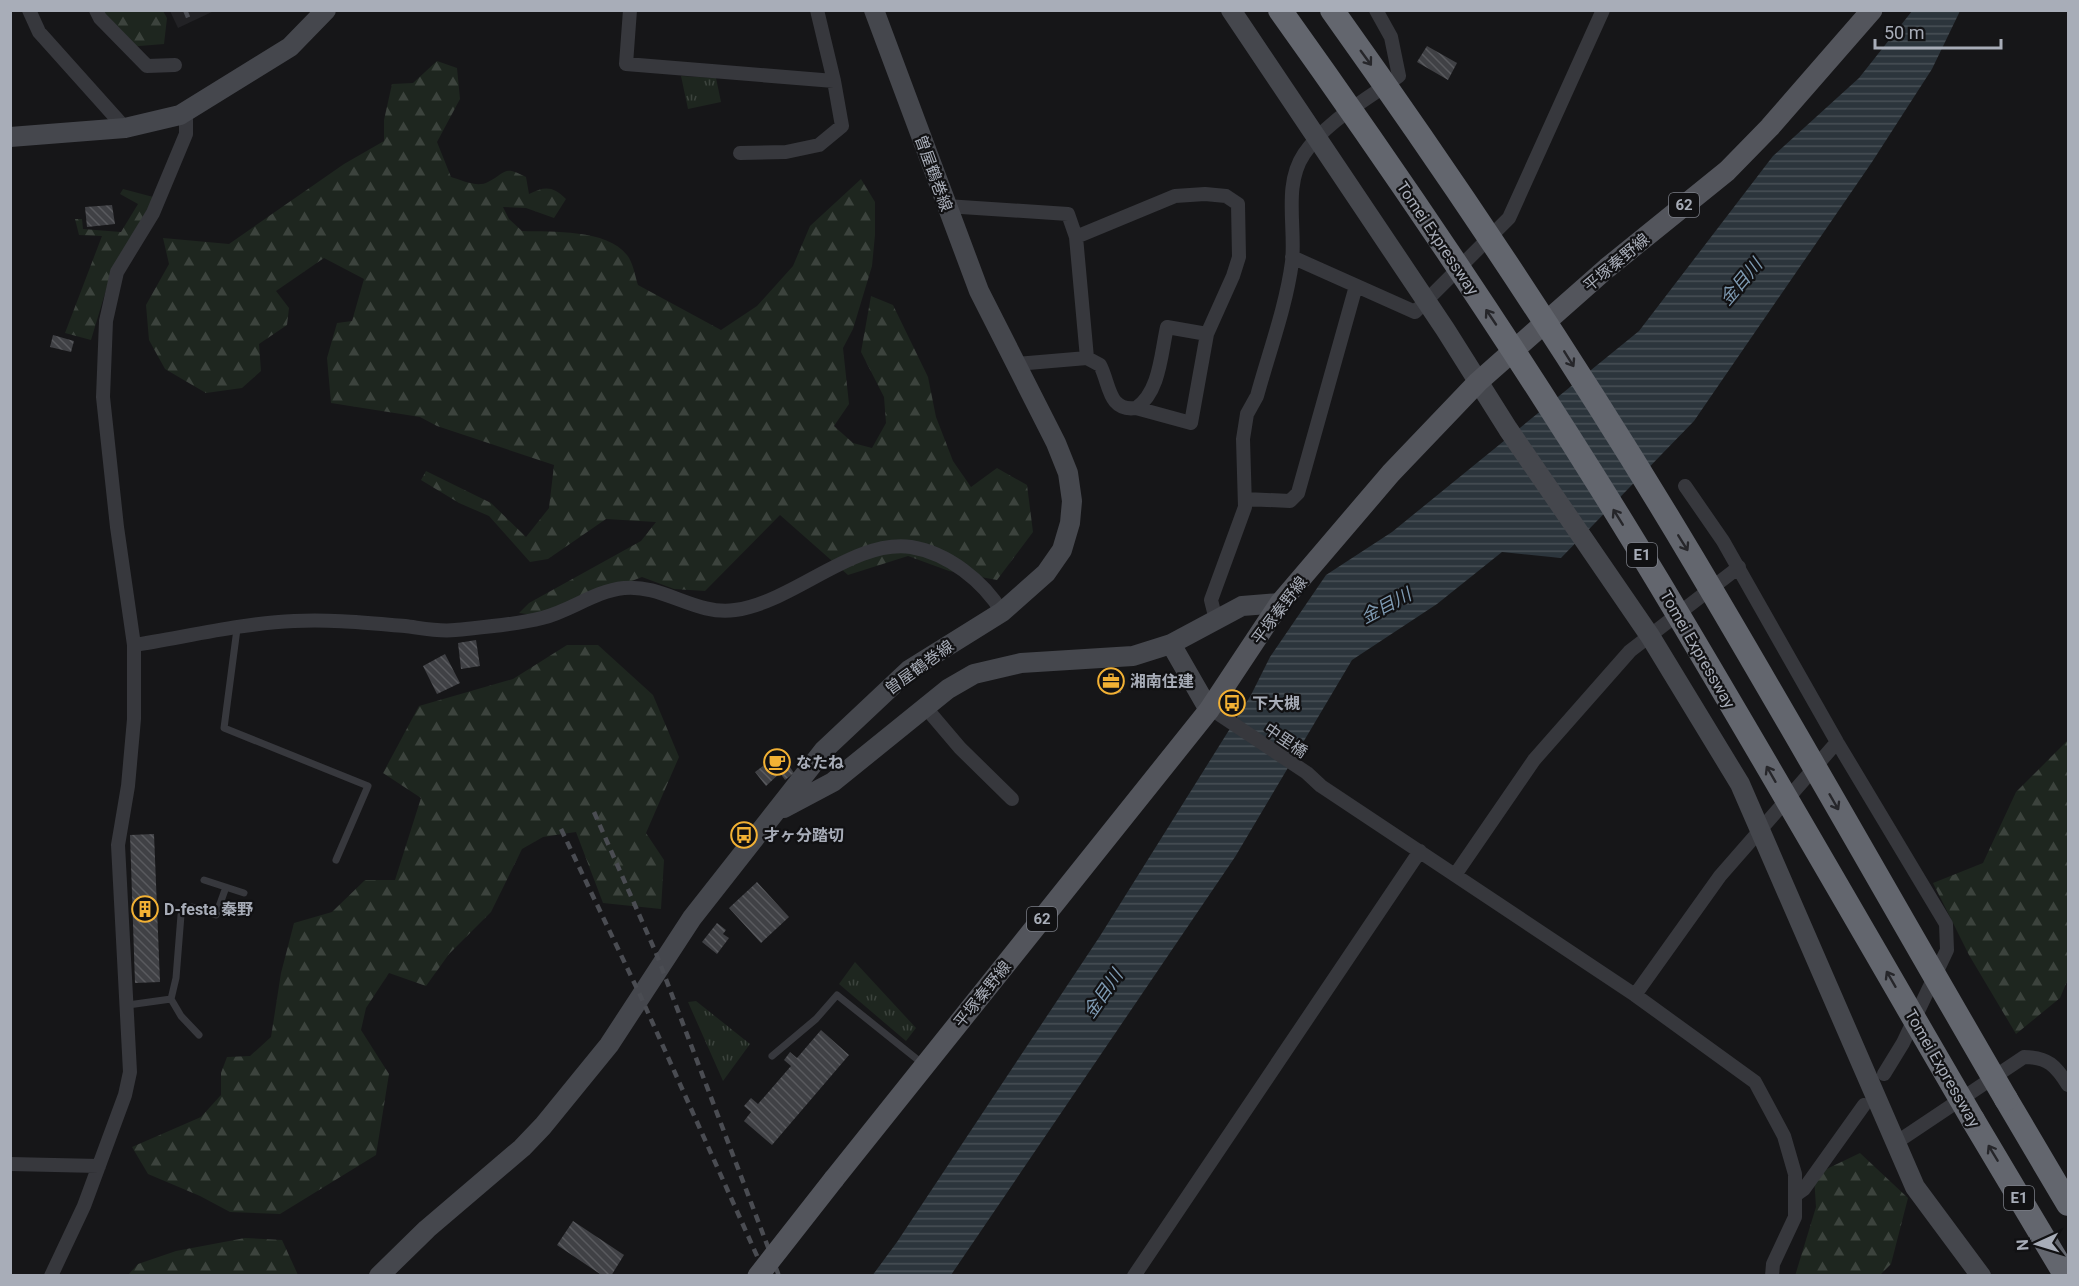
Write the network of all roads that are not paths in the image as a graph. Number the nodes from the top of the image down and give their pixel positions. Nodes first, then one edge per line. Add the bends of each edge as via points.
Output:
1 (28, 10) edge
2 (96, 10) edge
3 (326, 10) edge
4 (630, 10) edge
5 (818, 10) edge
6 (874, 10) edge
7 (1231, 10) edge
8 (1280, 10) edge
9 (1332, 10) edge
10 (1376, 10) edge
11 (1603, 10) edge
12 (1872, 10) edge
13 (176, 65) dead end
14 (834, 81) junction
15 (186, 112) junction
16 (125, 128) junction
17 (10, 137) edge
18 (1316, 137) junction
19 (740, 153) dead end
20 (946, 206) junction
21 (1076, 237) junction
22 (1292, 257) junction
23 (1356, 286) junction
24 (1426, 302) junction
25 (1207, 334) junction
26 (1087, 358) junction
27 (1016, 364) junction
28 (1479, 382) junction
29 (1136, 408) junction
30 (1685, 486) dead end
31 (1245, 499) junction
32 (1738, 567) junction
33 (1280, 603) junction
34 (1002, 612) junction
35 (1216, 620) junction
36 (237, 629) junction
37 (1650, 636) junction
38 (1171, 644) junction
39 (134, 645) junction
40 (926, 708) junction
41 (1213, 712) junction
42 (1837, 742) junction
43 (1012, 799) dead end
44 (776, 812) junction
45 (1760, 827) junction
46 (1420, 851) junction
47 (336, 860) dead end
48 (1455, 875) junction
49 (204, 880) dead end
50 (226, 887) junction
51 (244, 893) dead end
52 (1635, 995) junction
53 (171, 999) junction
54 (128, 1005) junction
55 (199, 1035) dead end
56 (771, 1056) dead end
57 (925, 1066) junction
58 (1884, 1074) dead end
59 (2068, 1085) edge
60 (1864, 1105) dead end
61 (1897, 1142) junction
62 (10, 1164) edge
63 (99, 1166) junction
64 (1797, 1194) junction
65 (2068, 1204) edge
66 (51, 1275) edge
67 (379, 1275) edge
68 (758, 1275) edge
69 (1134, 1275) edge
70 (1772, 1275) edge
71 (1981, 1275) edge
72 (2066, 1275) edge

1 - 16 street via 39,32
2 - 13 street via 147,66
3 - 15 street via 290,47
4 - 14 street via 626,64
5 - 14 street
6 - 20 street, 曽屋鶴巻線
7 - 18 street
72 -> 8 highway, Tomei Expressway / E1, bridge via 1614,511 1516,355
9 -> 65 highway, E1, bridge via 1550,329 1679,537
10 - 18 street via 1391,37 1400,76
11 - 24 street via 1509,218
12 - 28 main road, 平塚秦野線 / 62 via 1727,171 1607,268
14 - 19 street via 842,126 819,146 786,152
15 - 16 street
15 - 39 street via 186,134 153,213 117,272 106,321 103,398
16 - 17 street
18 - 22 street via 1295,174
18 - 24 street
20 - 21 street via 1068,214
20 - 27 street, 曽屋鶴巻線 via 980,291
21 - 25 street via 1175,196 1226,196 1238,204 1239,257
21 - 26 street
22 - 23 street
22 - 31 street via 1257,396 1247,414 1243,439
23 - 24 street via 1414,312
23 - 31 street via 1298,494 1290,501
24 - 28 street
25 - 29 street via 1167,327 1156,377 1145,402
25 - 29 street via 1191,423
26 - 27 street
26 - 29 street via 1100,365 1112,400 1127,409
27 - 34 street, 曽屋鶴巻線 via 1056,443 1068,473 1072,501 1062,550 1046,573
28 - 33 main road, 平塚秦野線 / 62 via 1391,473
28 - 37 street
30 - 32 street
31 - 35 street via 1211,600
32 - 37 street
32 - 42 street
33 - 35 street via 1242,606
33 - 41 main road, 平塚秦野線 / 62
34 - 36 street via 977,581 956,564 910,547 872,550 762,605 732,611 700,607 656,589 624,588 594,595 570,609 542,618 452,630 293,621
34 - 44 street, 曽屋鶴巻線 via 909,670 870,704 824,750
35 - 38 street
36 - 39 street
36 - 47 lane via 224,728 368,786
37 - 45 street via 1740,784
37 - 48 street via 1630,651 1534,760
38 - 40 street via 1133,656 999,666 974,674
38 - 41 street
39 - 54 street via 134,719 118,845
40 - 43 street
40 - 44 street via 832,782
41 - 46 street, 中里橋
41 - 57 main road, 平塚秦野線 / 62
42 - 45 street
42 - 58 street via 1946,924 1947,950
44 - 67 street, 曽屋鶴巻線 via 692,918 609,1045 543,1126
45 - 52 street
45 - 61 street
46 - 48 street, 中里橋
46 - 69 street
48 - 52 street, 中里橋
49 - 50 lane
50 - 51 lane
50 - 53 lane via 216,915 192,907 181,915
52 - 64 street, 中里橋 via 1755,1082 1784,1136
53 - 54 lane
53 - 55 lane
54 - 63 street via 130,1072
56 - 57 lane via 816,1019 837,995
57 - 68 main road, 平塚秦野線 / 62, bridge
59 - 61 street via 2054,1064 2041,1057 2024,1057
60 - 64 street
61 - 71 street via 1915,1187
62 - 63 street
63 - 66 street
64 - 70 street, 中里橋 via 1796,1217 1773,1264

